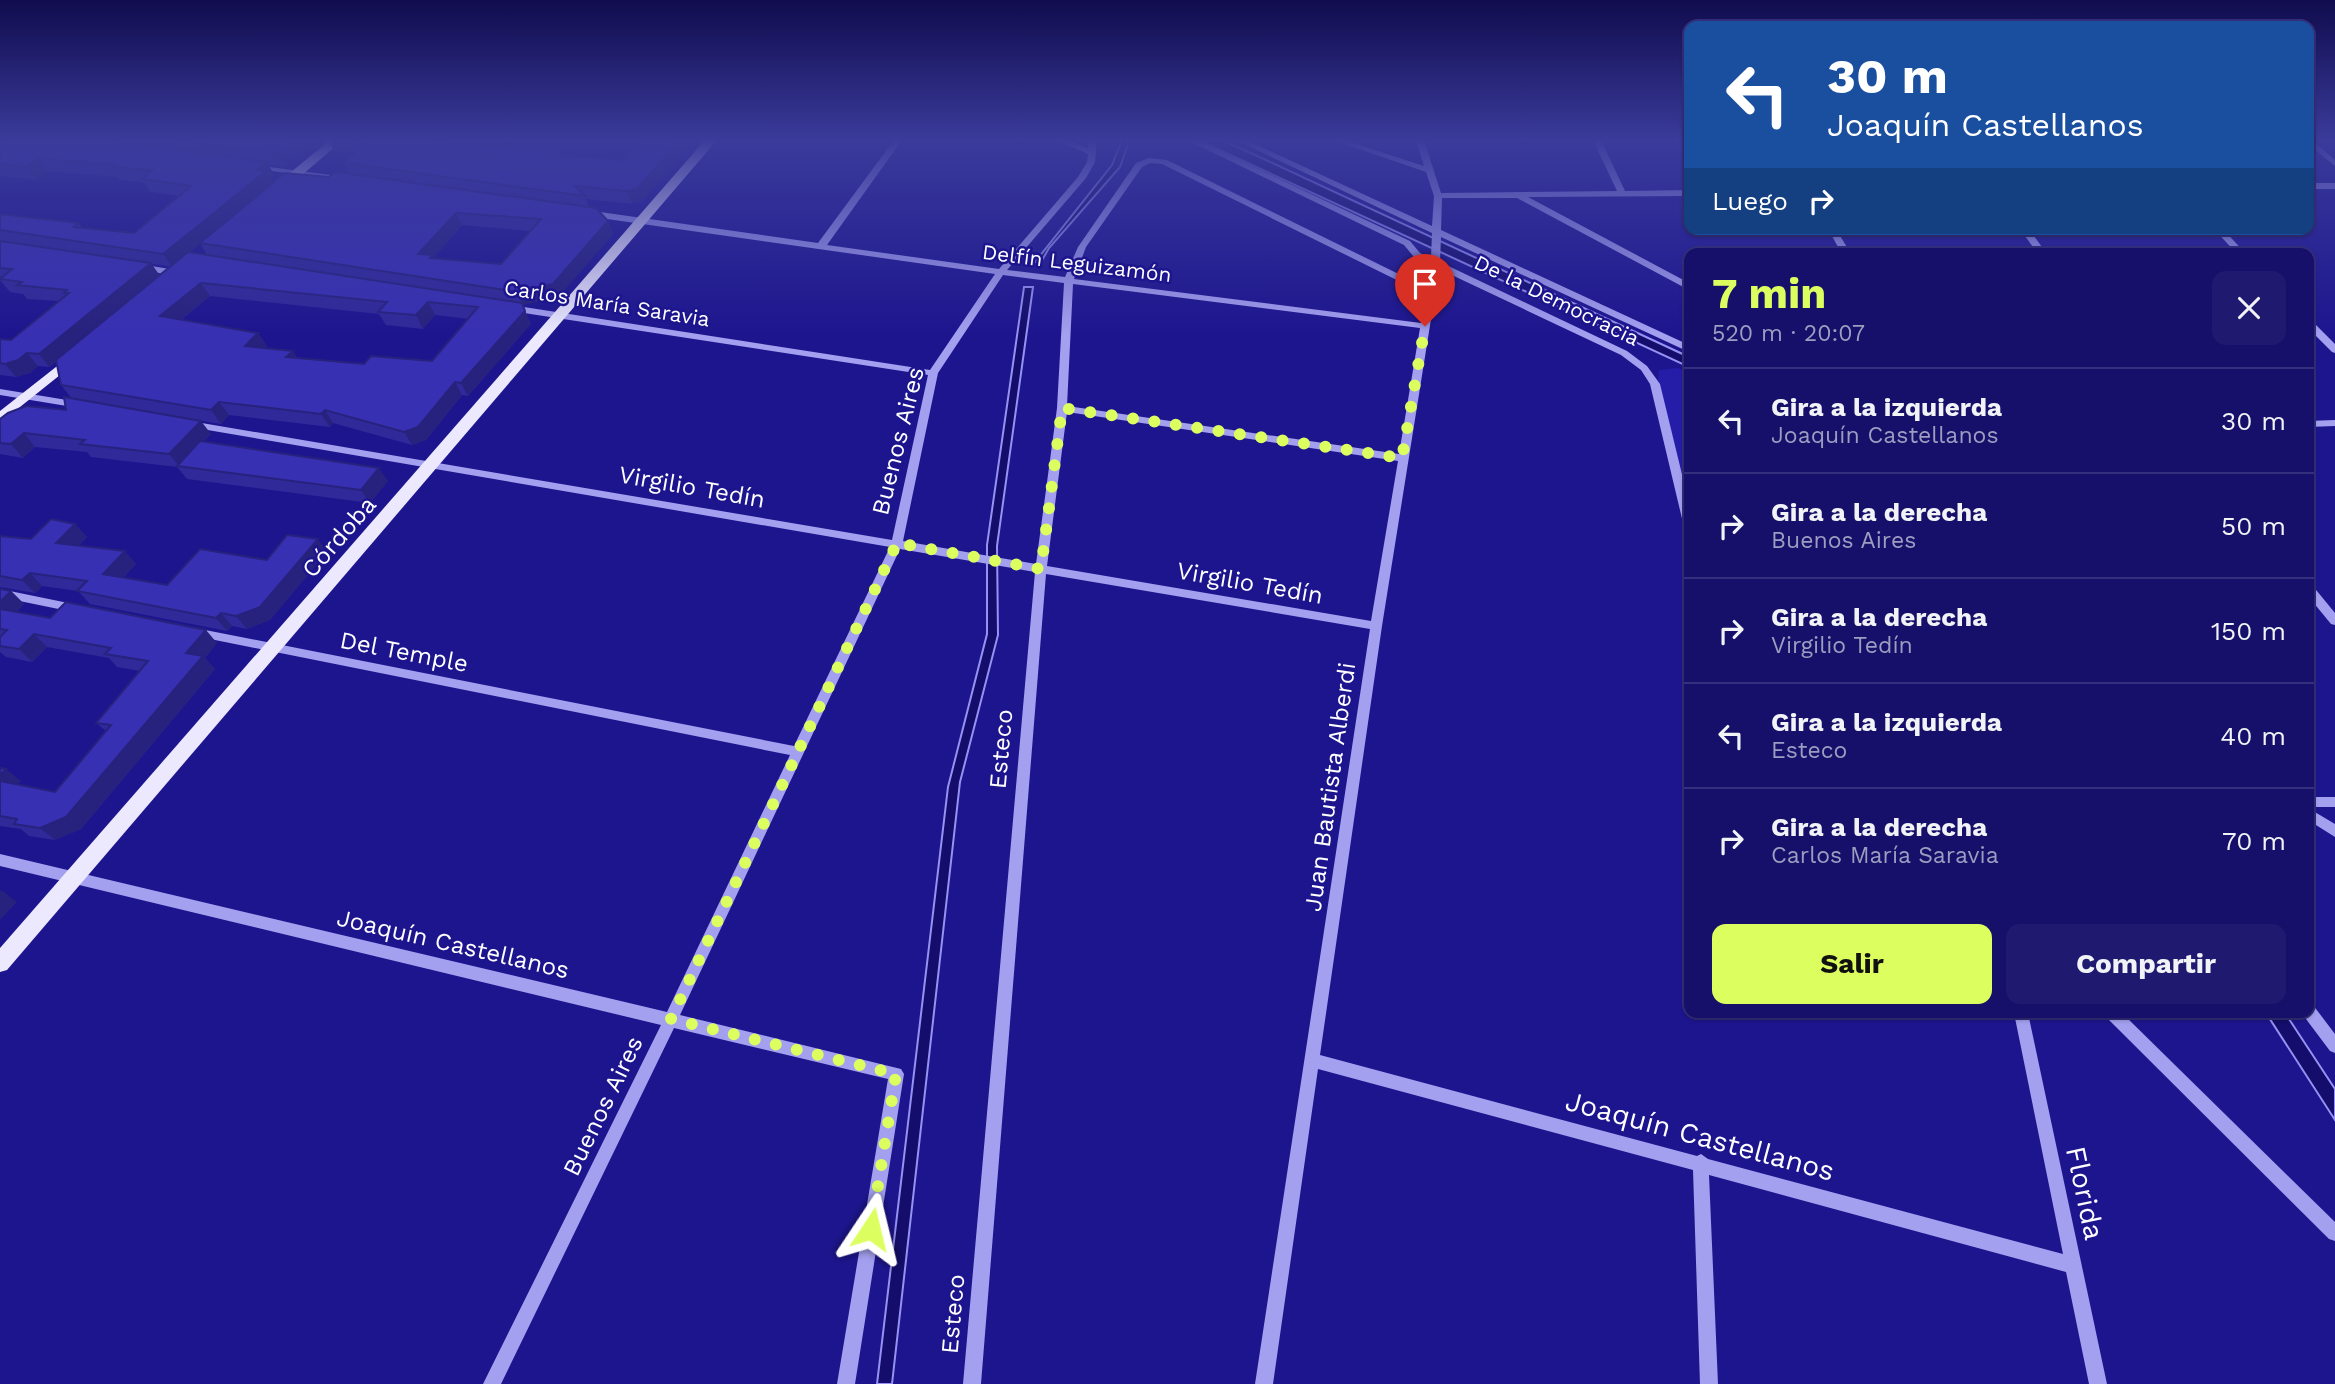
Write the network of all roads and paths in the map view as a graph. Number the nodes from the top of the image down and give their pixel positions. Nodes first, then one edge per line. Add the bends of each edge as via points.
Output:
1 (655, 205) edge
2 (851, 205) edge
3 (1059, 205) edge
4 (1112, 205) edge
5 (1250, 205) edge
6 (1327, 205) edge
7 (1382, 205) edge
8 (1438, 205) edge
9 (1536, 205) edge
10 (573, 211) edge
11 (641, 221) junction
12 (1438, 230) junction
13 (2224, 235) edge
14 (821, 246) junction
15 (2236, 248) edge
16 (1435, 264) junction
17 (122, 265) edge
18 (1001, 272) junction
19 (175, 274) edge
20 (1069, 280) junction
21 (1684, 284) edge
22 (1430, 293) junction
23 (505, 307) edge
24 (559, 316) junction
25 (1425, 326) junction
26 (2314, 328) edge
27 (1684, 347) edge
28 (82, 350) edge
29 (2335, 350) edge
30 (933, 373) junction
31 (0, 392) edge
32 (26, 397) junction
33 (94, 408) edge
34 (1062, 408) junction
35 (0, 418) edge
36 (174, 421) edge
37 (2335, 423) edge
38 (2314, 424) edge
39 (1402, 458) junction
40 (432, 464) junction
41 (1684, 506) edge
42 (897, 543) junction
43 (974, 557) joint
44 (1017, 565) joint
45 (1041, 569) junction
46 (0, 593) edge
47 (2314, 595) edge
48 (94, 612) edge
49 (2335, 621) edge
50 (1376, 626) junction
51 (176, 628) edge
52 (273, 647) junction
53 (799, 752) junction
54 (2314, 802) edge
55 (2335, 802) edge
56 (2314, 817) edge
57 (2335, 831) edge
58 (0, 860) edge
59 (74, 878) junction
60 (0, 963) edge
61 (2022, 1018) edge
62 (2117, 1018) edge
63 (2314, 1018) edge
64 (671, 1019) junction
65 (2335, 1046) edge
66 (1313, 1060) junction
67 (1701, 1162) junction
68 (2335, 1233) edge
69 (2073, 1265) junction
70 (492, 1384) edge
71 (846, 1384) edge
72 (972, 1384) edge
73 (1264, 1384) edge
74 (1709, 1384) edge
75 (2098, 1384) edge

1 - 11 main road, Córdoba
2 - 14 street
3 - 18 street, Buenos Aires
4 - 20 street, Esteco via 1083,247
5 - 22 street
6 - 16 street, De la Democracia via 1408,243 1417,255
7 - 12 street, De la Democracia
8 - 12 street, Juan Bautista Alberdi
9 - 21 street
10 - 11 street, Delfín Leguizamón
11 - 14 street, Delfín Leguizamón
11 - 24 main road, Córdoba
12 - 16 street, Juan Bautista Alberdi
12 - 27 street, De la Democracia
13 - 15 street
14 - 18 street, Delfín Leguizamón
16 - 22 street, Juan Bautista Alberdi
16 - 41 street, De la Democracia via 1624,353 1644,368 1655,384
17 - 19 street
18 - 20 street, Delfín Leguizamón
18 - 30 street, Buenos Aires
20 - 25 street, Delfín Leguizamón
20 - 34 street, Esteco
22 - 25 street, Juan Bautista Alberdi
23 - 24 street, Carlos María Saravia
24 - 30 street, Carlos María Saravia
24 - 40 main road, Córdoba
25 - 39 street, Juan Bautista Alberdi
26 - 29 street
28 - 32 main road
30 - 42 street, Buenos Aires
31 - 32 street
32 - 33 street
32 - 35 main road
34 - 39 street
34 - 45 street, Esteco
36 - 40 street, Virgilio Tedín
37 - 38 street
39 - 50 street, Juan Bautista Alberdi
40 - 42 street, Virgilio Tedín
40 - 52 main road, Córdoba
42 - 43 street, Virgilio Tedín
42 - 53 street, Buenos Aires
43 - 44 street, Virgilio Tedín
44 - 45 street, Virgilio Tedín
45 - 50 street, Virgilio Tedín
45 - 72 street, Esteco
46 - 48 street
47 - 49 street
50 - 66 street, Juan Bautista Alberdi
51 - 52 street, Del Temple
52 - 53 street, Del Temple
52 - 59 main road, Córdoba
53 - 64 street, Buenos Aires
54 - 55 street
56 - 57 street
58 - 59 street, Joaquín Castellanos
59 - 60 main road, Córdoba
59 - 64 street, Joaquín Castellanos
61 - 69 street, Florida
62 - 68 street
63 - 65 street
64 - 70 street, Buenos Aires
64 - 71 street, Joaquín Castellanos via 896,1074
66 - 67 street, Joaquín Castellanos
66 - 73 street, Juan Bautista Alberdi
67 - 69 street, Joaquín Castellanos
67 - 74 street
69 - 75 street, Florida

